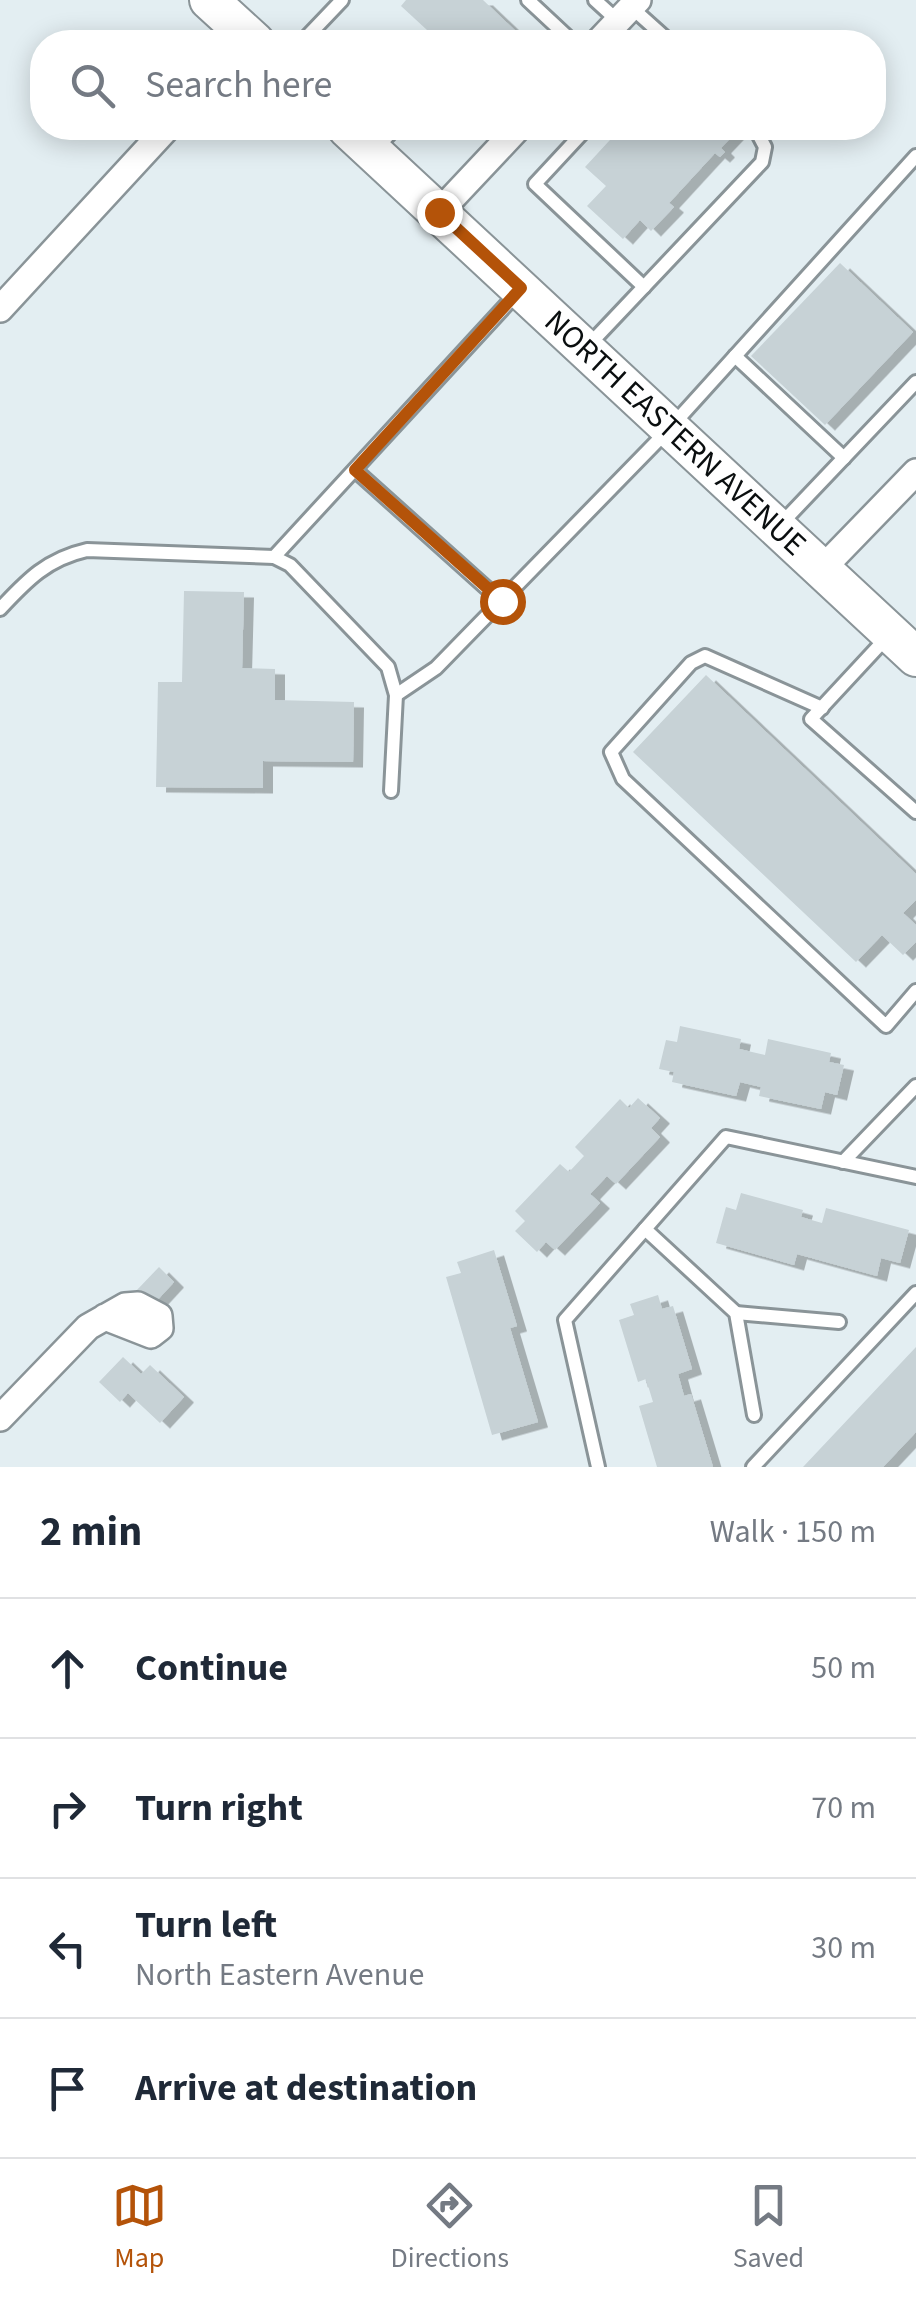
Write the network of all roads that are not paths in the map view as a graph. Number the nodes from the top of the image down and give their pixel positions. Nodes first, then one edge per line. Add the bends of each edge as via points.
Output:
1 (209, 0) edge
2 (342, 0) edge
3 (528, 0) edge
4 (595, 0) edge
5 (629, 10) edge
6 (239, 30) edge
7 (313, 30) edge
8 (560, 30) edge
9 (610, 30) edge
10 (653, 30) edge
11 (156, 140) edge
12 (376, 140) edge
13 (507, 140) edge
14 (576, 140) edge
15 (761, 140) edge
16 (916, 156) edge
17 (439, 212) junction
18 (644, 287) junction
19 (521, 288) junction
20 (0, 309) edge
21 (585, 349) junction
22 (735, 356) junction
23 (916, 382) edge
24 (670, 428) junction
25 (844, 458) junction
26 (355, 470) junction
27 (916, 472) edge
28 (777, 528) junction
29 (274, 557) junction
30 (822, 569) junction
31 (502, 601) junction
32 (0, 609) edge
33 (904, 645) edge
34 (396, 695) junction
35 (822, 708) junction
36 (391, 791) dead end
37 (916, 812) edge
38 (916, 992) edge
39 (916, 1086) edge
40 (843, 1162) junction
41 (916, 1177) edge
42 (645, 1230) junction
43 (916, 1293) edge
44 (736, 1313) junction
45 (105, 1317) dead end
46 (839, 1322) dead end
47 (754, 1415) dead end
48 (0, 1418) edge
49 (598, 1467) edge
50 (753, 1467) edge

1 - 6 main road
2 - 7 lane
3 - 8 lane
4 - 5 lane
5 - 9 street
5 - 10 lane
11 - 20 street
12 - 17 main road, NORTH EASTERN AVENUE
13 - 17 street
14 - 18 lane via 535,184
15 - 18 lane via 762,162
16 - 22 lane
17 - 19 main road, NORTH EASTERN AVENUE
18 - 21 lane
19 - 21 main road, NORTH EASTERN AVENUE
19 - 26 lane
21 - 24 main road, NORTH EASTERN AVENUE
22 - 24 lane
22 - 25 lane
23 - 25 lane
24 - 28 main road, NORTH EASTERN AVENUE
24 - 31 lane
25 - 28 lane
26 - 29 lane
26 - 31 lane
27 - 30 street
28 - 30 main road, NORTH EASTERN AVENUE
29 - 32 lane via 87,550 59,556 36,571
29 - 34 lane via 290,564 388,666
30 - 33 main road, NORTH EASTERN AVENUE
31 - 34 lane via 436,668
33 - 35 lane
34 - 36 lane
35 - 37 lane via 812,719
35 - 38 lane via 705,656 691,663 611,752 623,779 886,1026
39 - 40 lane
40 - 41 lane
40 - 42 lane via 726,1136
42 - 44 lane
42 - 49 lane via 566,1320
43 - 50 lane
44 - 46 lane
44 - 47 lane
45 - 48 street via 88,1326

